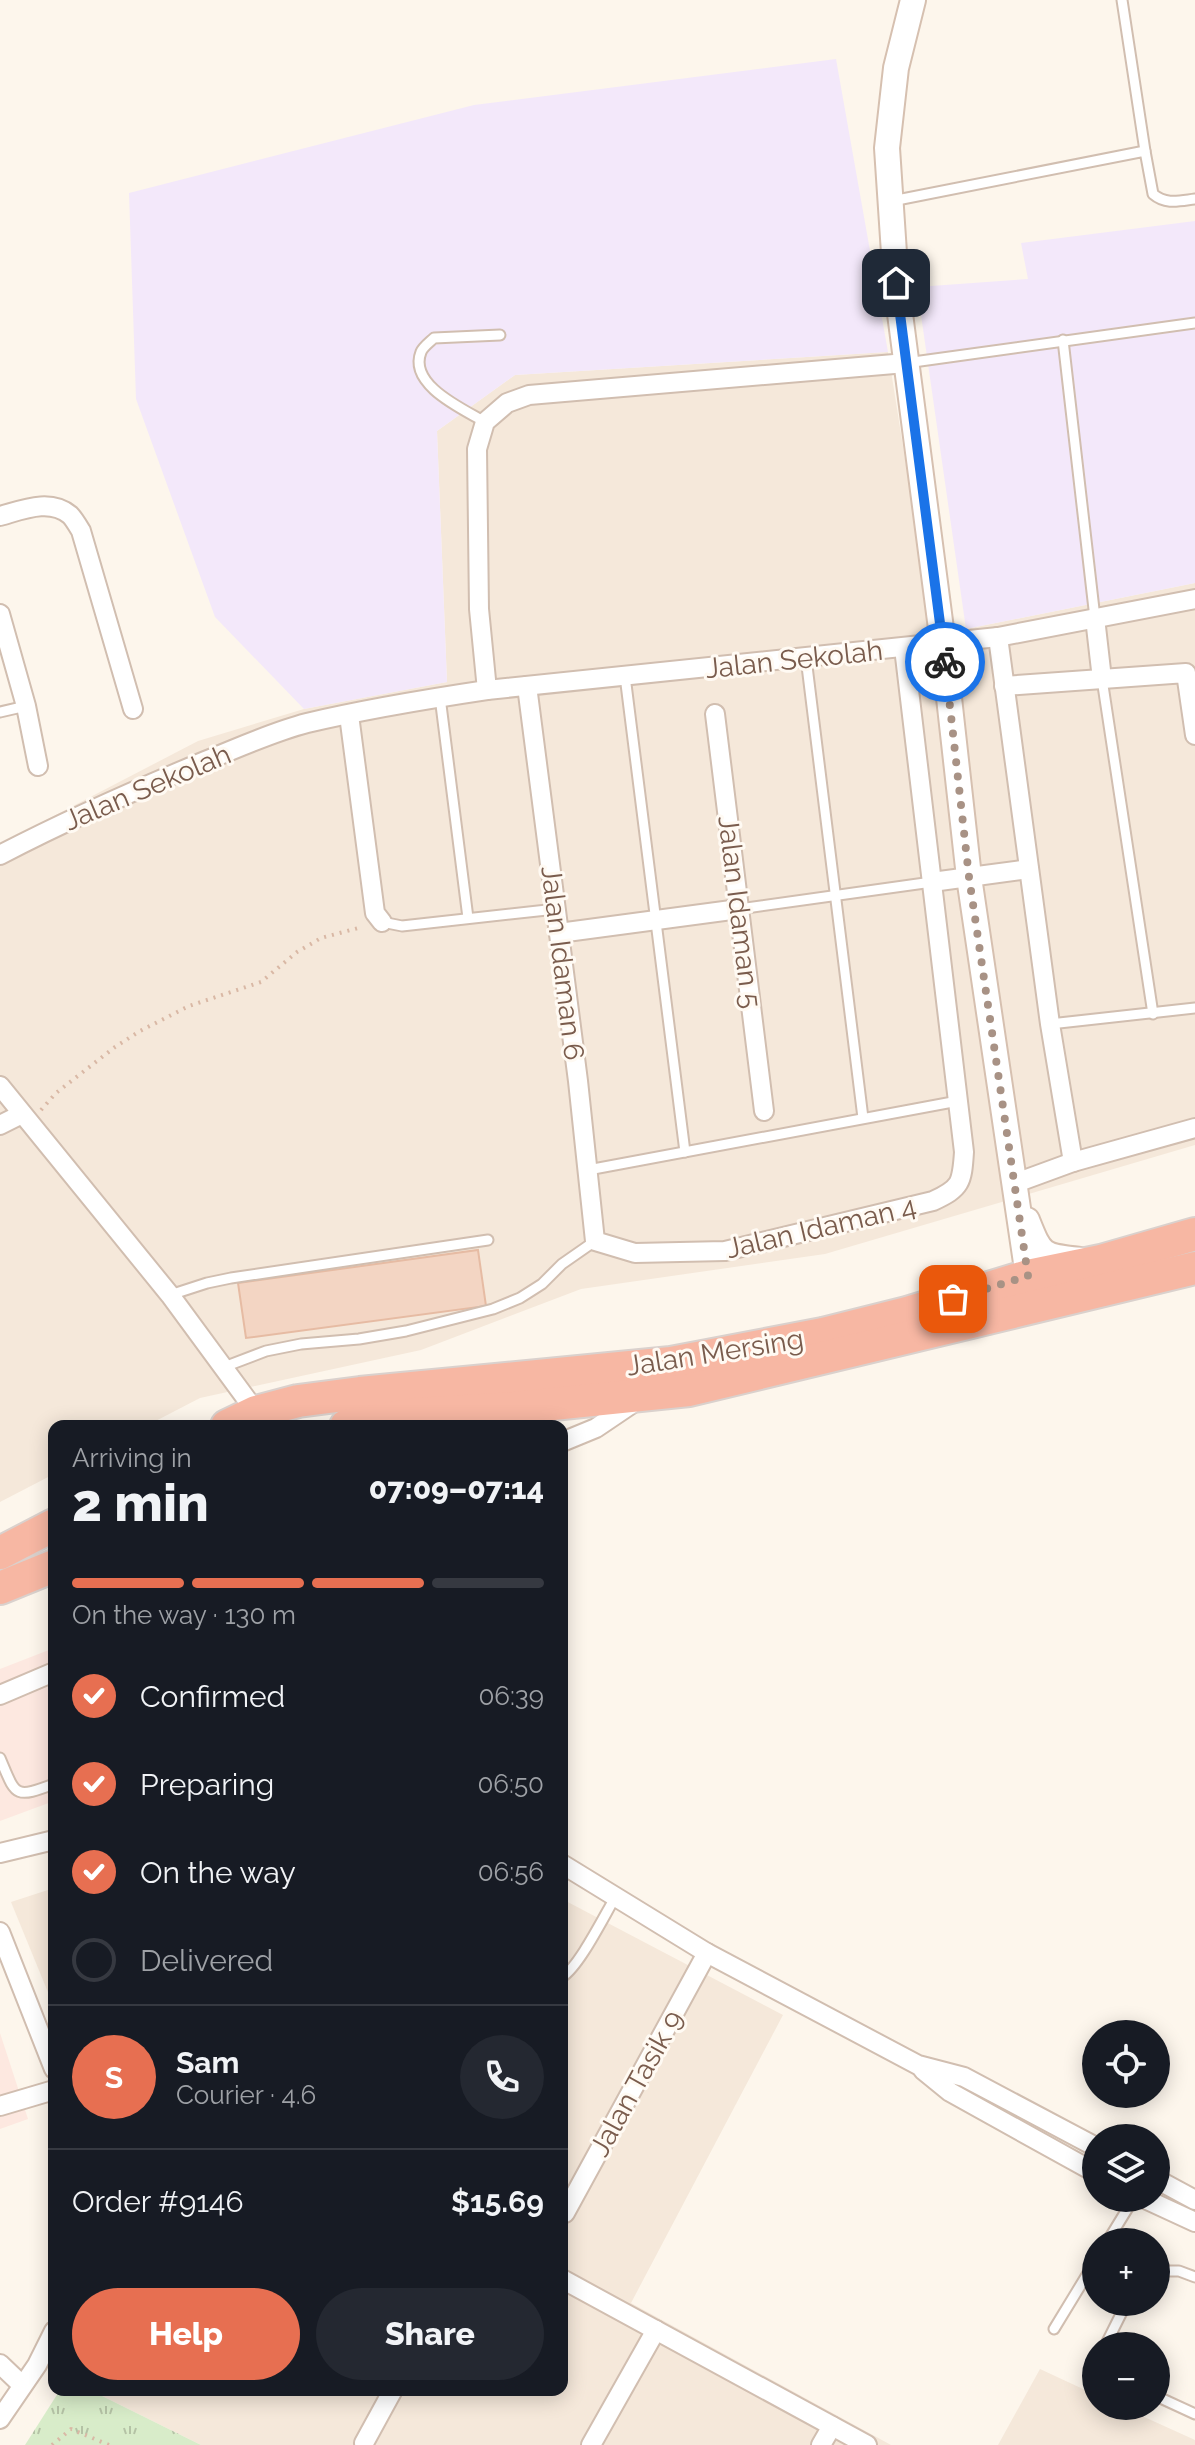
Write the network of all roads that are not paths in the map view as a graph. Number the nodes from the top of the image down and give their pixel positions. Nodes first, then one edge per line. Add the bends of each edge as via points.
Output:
1 (913, 0) edge
2 (1122, 0) edge
3 (1145, 151) junction
4 (1195, 199) edge
5 (889, 202) junction
6 (1195, 323) edge
7 (500, 335) dead end
8 (1063, 340) junction
9 (906, 363) junction
10 (485, 422) junction
11 (0, 516) edge
12 (1195, 599) edge
13 (0, 614) edge
14 (1095, 618) junction
15 (998, 637) junction
16 (943, 644) junction
17 (904, 648) junction
18 (806, 658) junction
19 (625, 676) junction
20 (1102, 679) junction
21 (527, 686) junction
22 (1004, 686) junction
23 (487, 690) junction
24 (440, 697) junction
25 (26, 706) junction
26 (133, 709) dead end
27 (0, 712) edge
28 (715, 714) dead end
29 (349, 715) junction
30 (1195, 735) edge
31 (38, 766) dead end
32 (0, 855) edge
33 (1029, 869) junction
34 (969, 877) junction
35 (932, 882) junction
36 (836, 895) junction
37 (556, 909) junction
38 (739, 909) junction
39 (468, 918) junction
40 (656, 920) junction
41 (382, 922) joint
42 (559, 933) junction
43 (1195, 1008) edge
44 (1153, 1014) junction
45 (1050, 1024) junction
46 (0, 1086) edge
47 (958, 1101) junction
48 (764, 1111) dead end
49 (863, 1118) junction
50 (27, 1120) junction
51 (0, 1125) edge
52 (1195, 1128) edge
53 (685, 1152) junction
54 (1073, 1162) junction
55 (588, 1170) junction
56 (1013, 1184) junction
57 (1195, 1234) edge
58 (488, 1240) dead end
59 (595, 1241) junction
60 (1101, 1261) junction
61 (1195, 1268) edge
62 (1028, 1276) junction
63 (170, 1295) junction
64 (224, 1367) junction
65 (645, 1394) junction
66 (256, 1412) junction
67 (239, 1420) edge
68 (380, 1420) edge
69 (568, 1440) edge
70 (48, 1528) edge
71 (0, 1553) edge
72 (48, 1568) edge
73 (0, 1588) edge
74 (48, 1675) edge
75 (0, 1695) edge
76 (0, 1758) edge
77 (48, 1786) edge
78 (48, 1841) edge
79 (0, 1853) edge
80 (568, 1868) edge
81 (616, 1896) junction
82 (0, 1932) edge
83 (707, 1953) junction
84 (568, 1974) edge
85 (48, 2054) edge
86 (918, 2065) junction
87 (48, 2092) edge
88 (0, 2106) edge
89 (1082, 2140) edge
90 (1082, 2165) edge
91 (1170, 2187) edge
92 (1195, 2200) edge
93 (568, 2208) edge
94 (1170, 2210) edge
95 (1195, 2222) edge
96 (1170, 2271) edge
97 (1195, 2277) edge
98 (568, 2282) edge
99 (1082, 2283) edge
100 (1054, 2329) dead end
101 (656, 2330) junction
102 (48, 2346) edge
103 (0, 2364) edge
104 (22, 2385) junction
105 (390, 2396) edge
106 (1170, 2402) edge
107 (1195, 2414) edge
108 (0, 2419) edge
109 (832, 2426) junction
110 (364, 2443) edge
111 (591, 2445) edge
112 (821, 2445) edge
113 (867, 2445) edge

1 - 5 street via 896,68 887,148
2 - 3 lane
3 - 4 lane via 1153,194 1166,202
3 - 5 lane
5 - 9 street
6 - 8 lane
7 - 10 lane via 434,338 421,351 419,370 428,386
8 - 9 lane
8 - 14 lane
9 - 10 street via 529,395 507,403
9 - 16 street
10 - 23 street via 477,449 476,488
11 - 26 street via 54,507 81,531
12 - 14 street, Jalan Sekolah
13 - 25 street
14 - 15 street, Jalan Sekolah
14 - 20 street
15 - 16 street, Jalan Sekolah
15 - 22 street
16 - 17 street, Jalan Sekolah
16 - 34 street
17 - 18 street, Jalan Sekolah
17 - 35 street, Jalan Idaman 4
18 - 19 street, Jalan Sekolah
18 - 36 lane
19 - 21 street, Jalan Sekolah
19 - 40 lane
20 - 22 street
20 - 30 street via 1186,673
20 - 44 lane
21 - 23 street, Jalan Sekolah
21 - 37 street, Jalan Idaman 6
22 - 33 street
23 - 24 street, Jalan Sekolah
24 - 29 street, Jalan Sekolah
24 - 39 lane
25 - 27 lane
25 - 31 street
28 - 38 street, Jalan Idaman 5
29 - 32 street, Jalan Sekolah via 250,743
29 - 41 street via 375,913
33 - 34 street
33 - 45 street
34 - 35 street
34 - 56 street
35 - 36 lane
35 - 47 street, Jalan Idaman 4
36 - 38 lane
36 - 49 lane
37 - 39 lane
37 - 42 street, Jalan Idaman 6
38 - 40 street
38 - 48 street, Jalan Idaman 5
39 - 41 lane via 402,926
40 - 42 street
40 - 53 lane
42 - 55 street, Jalan Idaman 6
43 - 44 lane
44 - 45 lane
45 - 54 street
46 - 50 street
47 - 49 lane
47 - 59 street, Jalan Idaman 4 via 963,1174 954,1191 933,1201 725,1251 635,1253
49 - 53 lane
50 - 51 street
50 - 63 street
52 - 54 street
53 - 55 lane
54 - 56 street
55 - 59 street, Jalan Idaman 6
56 - 60 street via 1038,1248 1053,1257
56 - 62 street
57 - 60 highway, Jalan Mersing
58 - 63 lane via 231,1278
59 - 64 lane via 542,1284 493,1309 406,1331 266,1351
60 - 62 highway, Jalan Mersing
61 - 65 highway via 689,1390
62 - 66 highway, Jalan Mersing via 907,1313 712,1356 360,1393
63 - 64 street
64 - 66 street
65 - 68 highway
65 - 69 street via 596,1428
66 - 67 highway, Jalan Mersing
70 - 71 highway
72 - 73 highway
74 - 75 street
76 - 77 lane via 20,1793
78 - 79 street
80 - 81 street
81 - 83 street
81 - 84 lane
82 - 85 street
83 - 86 street
83 - 93 street, Jalan Tasik 9
86 - 89 street via 964,2077
86 - 90 street via 950,2092
87 - 88 street
91 - 92 street
94 - 95 street
96 - 97 lane
98 - 101 street
99 - 100 lane
101 - 109 street
101 - 111 street
102 - 104 street
103 - 104 street
104 - 108 street
105 - 110 street
106 - 107 lane
109 - 112 street
109 - 113 street

